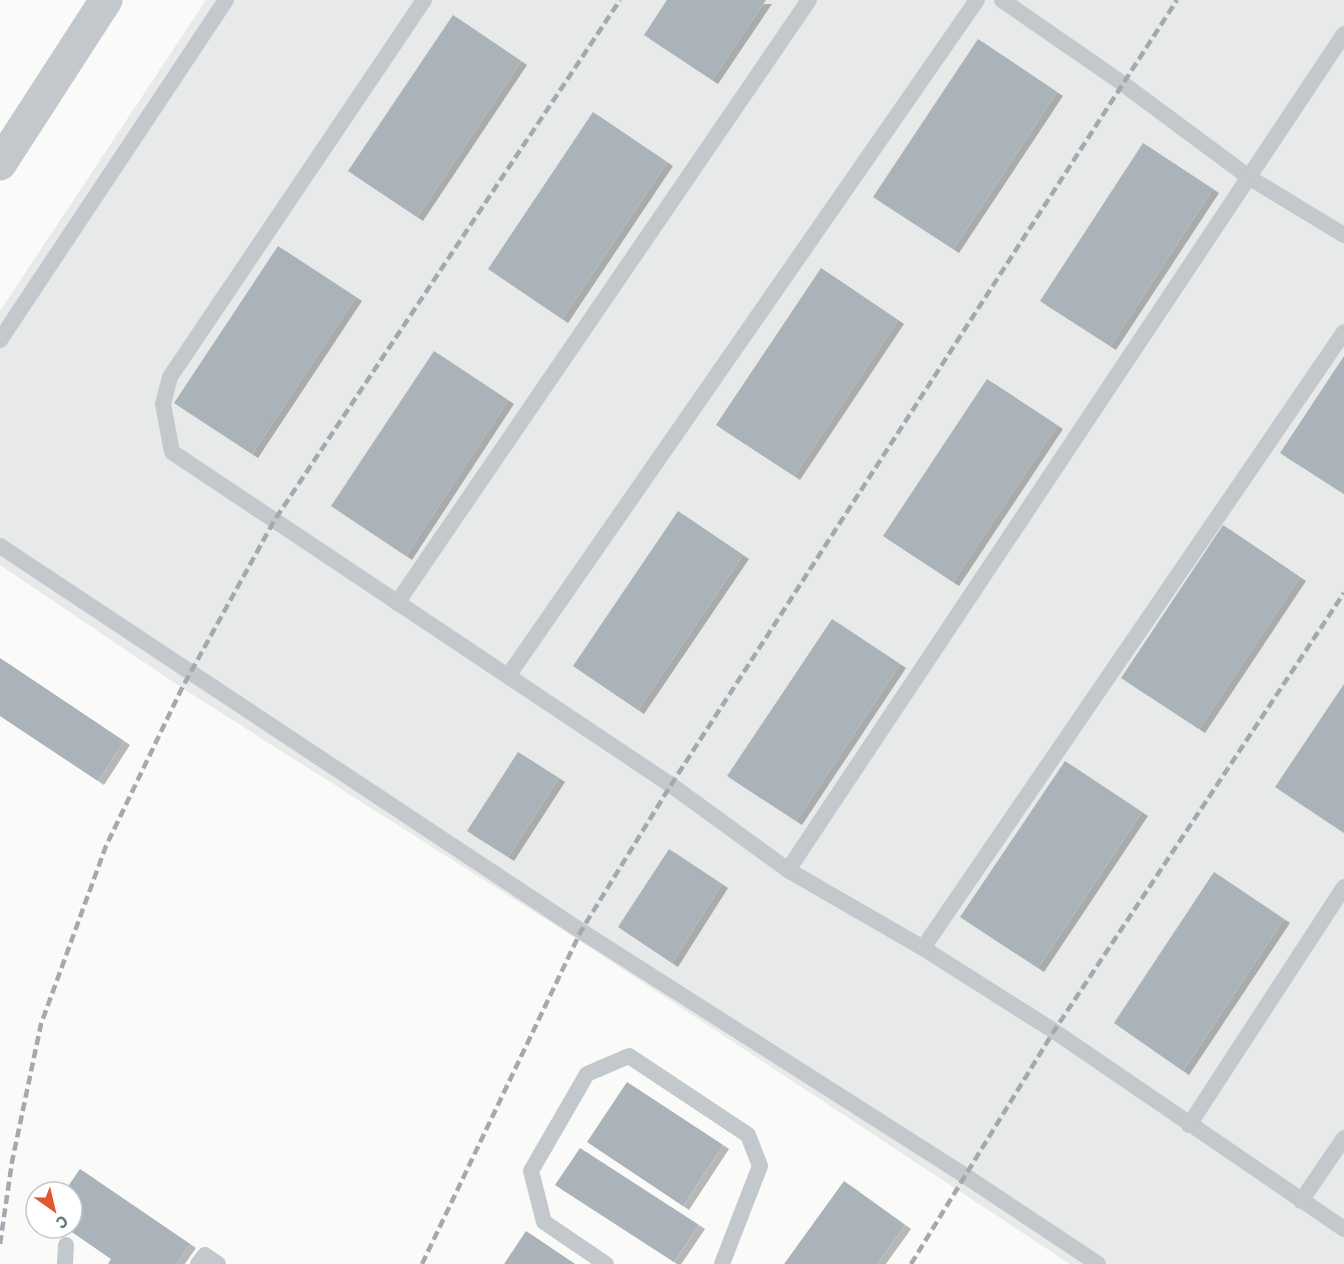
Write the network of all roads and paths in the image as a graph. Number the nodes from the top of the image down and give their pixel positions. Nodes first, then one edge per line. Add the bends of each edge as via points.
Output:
1 (106, 0) edge
2 (225, 0) edge
3 (424, 0) edge
4 (809, 0) edge
5 (977, 0) edge
6 (1002, 0) edge
7 (1344, 34) edge
8 (5, 147) edge
9 (1250, 178) junction
10 (1344, 235) edge
11 (1344, 332) edge
12 (0, 340) edge
13 (0, 546) edge
14 (397, 603) junction
15 (508, 676) junction
16 (788, 870) junction
17 (1344, 887) edge
18 (923, 948) junction
19 (1189, 1125) junction
20 (1344, 1138) edge
21 (1301, 1201) junction
22 (1344, 1229) edge
23 (66, 1245) dead end
24 (64, 1264) edge
25 (198, 1264) edge
26 (218, 1264) edge
27 (606, 1264) edge
28 (722, 1264) edge
29 (1098, 1264) edge

1 - 8 street
2 - 12 lane
3 - 14 lane via 170,377 163,404 171,452
4 - 14 lane
5 - 15 lane
6 - 9 lane
7 - 9 lane
9 - 10 lane
9 - 16 lane
11 - 18 lane
13 - 29 lane via 581,931
14 - 15 lane
15 - 16 lane via 671,785
16 - 18 lane
17 - 19 lane
18 - 19 lane via 1054,1031
19 - 21 lane
20 - 21 lane
21 - 22 lane
23 - 24 lane
25 - 26 lane via 205,1255
27 - 28 lane via 544,1222 531,1171 587,1074 629,1056 748,1135 760,1166

